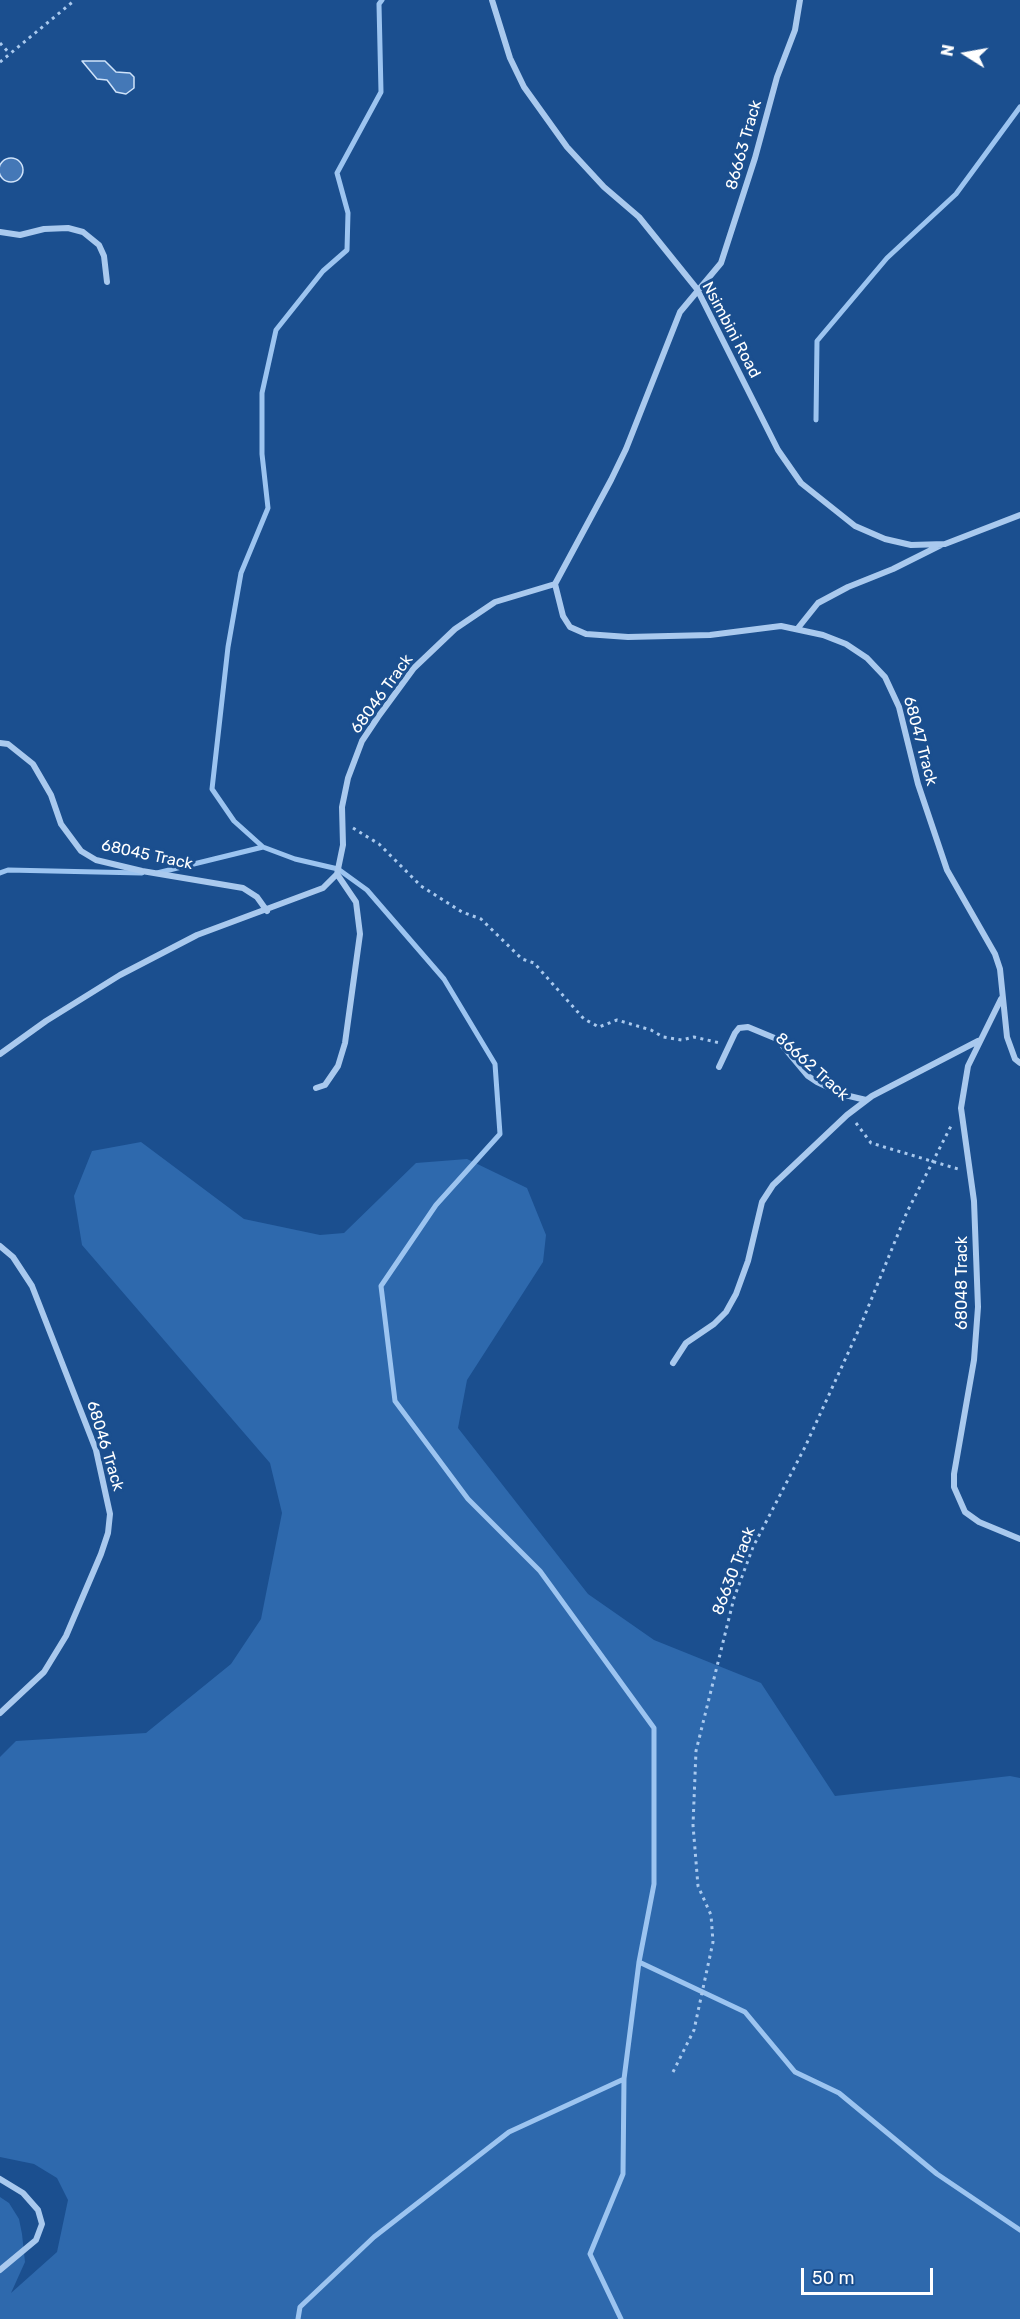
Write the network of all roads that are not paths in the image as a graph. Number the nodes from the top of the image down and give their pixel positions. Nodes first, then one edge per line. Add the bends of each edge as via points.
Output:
1 (492, 0) edge
2 (800, 0) edge
3 (0, 232) edge
4 (107, 282) dead end
5 (697, 289) junction
6 (1020, 515) edge
7 (945, 544) junction
8 (555, 584) junction
9 (798, 628) junction
10 (0, 743) edge
11 (337, 874) junction
12 (267, 910) junction
13 (1001, 998) junction
14 (978, 1041) junction
15 (0, 1054) edge
16 (1020, 1063) edge
17 (719, 1066) dead end
18 (316, 1088) dead end
19 (866, 1100) junction
20 (0, 1246) edge
21 (673, 1363) dead end
22 (1020, 1539) edge
23 (0, 1713) edge
24 (0, 2179) edge
25 (0, 2270) edge

1 - 5 street, Nsimbini Road via 510,58 524,87 567,147 639,218
2 - 5 street, 86663 Track via 795,30 777,77 732,236 721,263
3 - 4 street via 20,235 68,228 83,232 99,245
5 - 7 street, Nsimbini Road via 778,450 801,483 855,526 885,539 911,545
5 - 8 street via 680,312 627,449
6 - 7 street, Nsimbini Road
7 - 9 street via 818,603
8 - 9 street, 68047 Track via 563,616 570,627 586,634 710,635 781,626
8 - 11 street, 68046 Track via 479,611 414,668 362,741 348,778
9 - 13 street, 68047 Track via 846,644 885,677 899,707 918,784 947,870 995,954 1002,981
10 - 12 street, 68045 Track via 8,744 33,764 62,824 81,851 96,860 142,871 243,888
11 - 12 street via 323,888
11 - 18 street via 356,902 360,934 345,1043 338,1066 325,1085
12 - 15 street via 197,935 120,975
13 - 14 street, 68048 Track
13 - 16 street, 68047 Track via 1007,1037
14 - 19 street
14 - 22 street, 68048 Track via 968,1066 960,1108 971,1175 978,1307 974,1360 954,1487 965,1512
17 - 19 street via 739,1028 748,1027 771,1035 787,1047 817,1082
19 - 21 street via 774,1185 762,1202 747,1261 726,1312 686,1343
20 - 23 street, 68046 Track via 13,1257 32,1286 96,1450 110,1514 101,1554 66,1636 44,1672
24 - 25 street via 23,2193 38,2210 42,2224 36,2240

